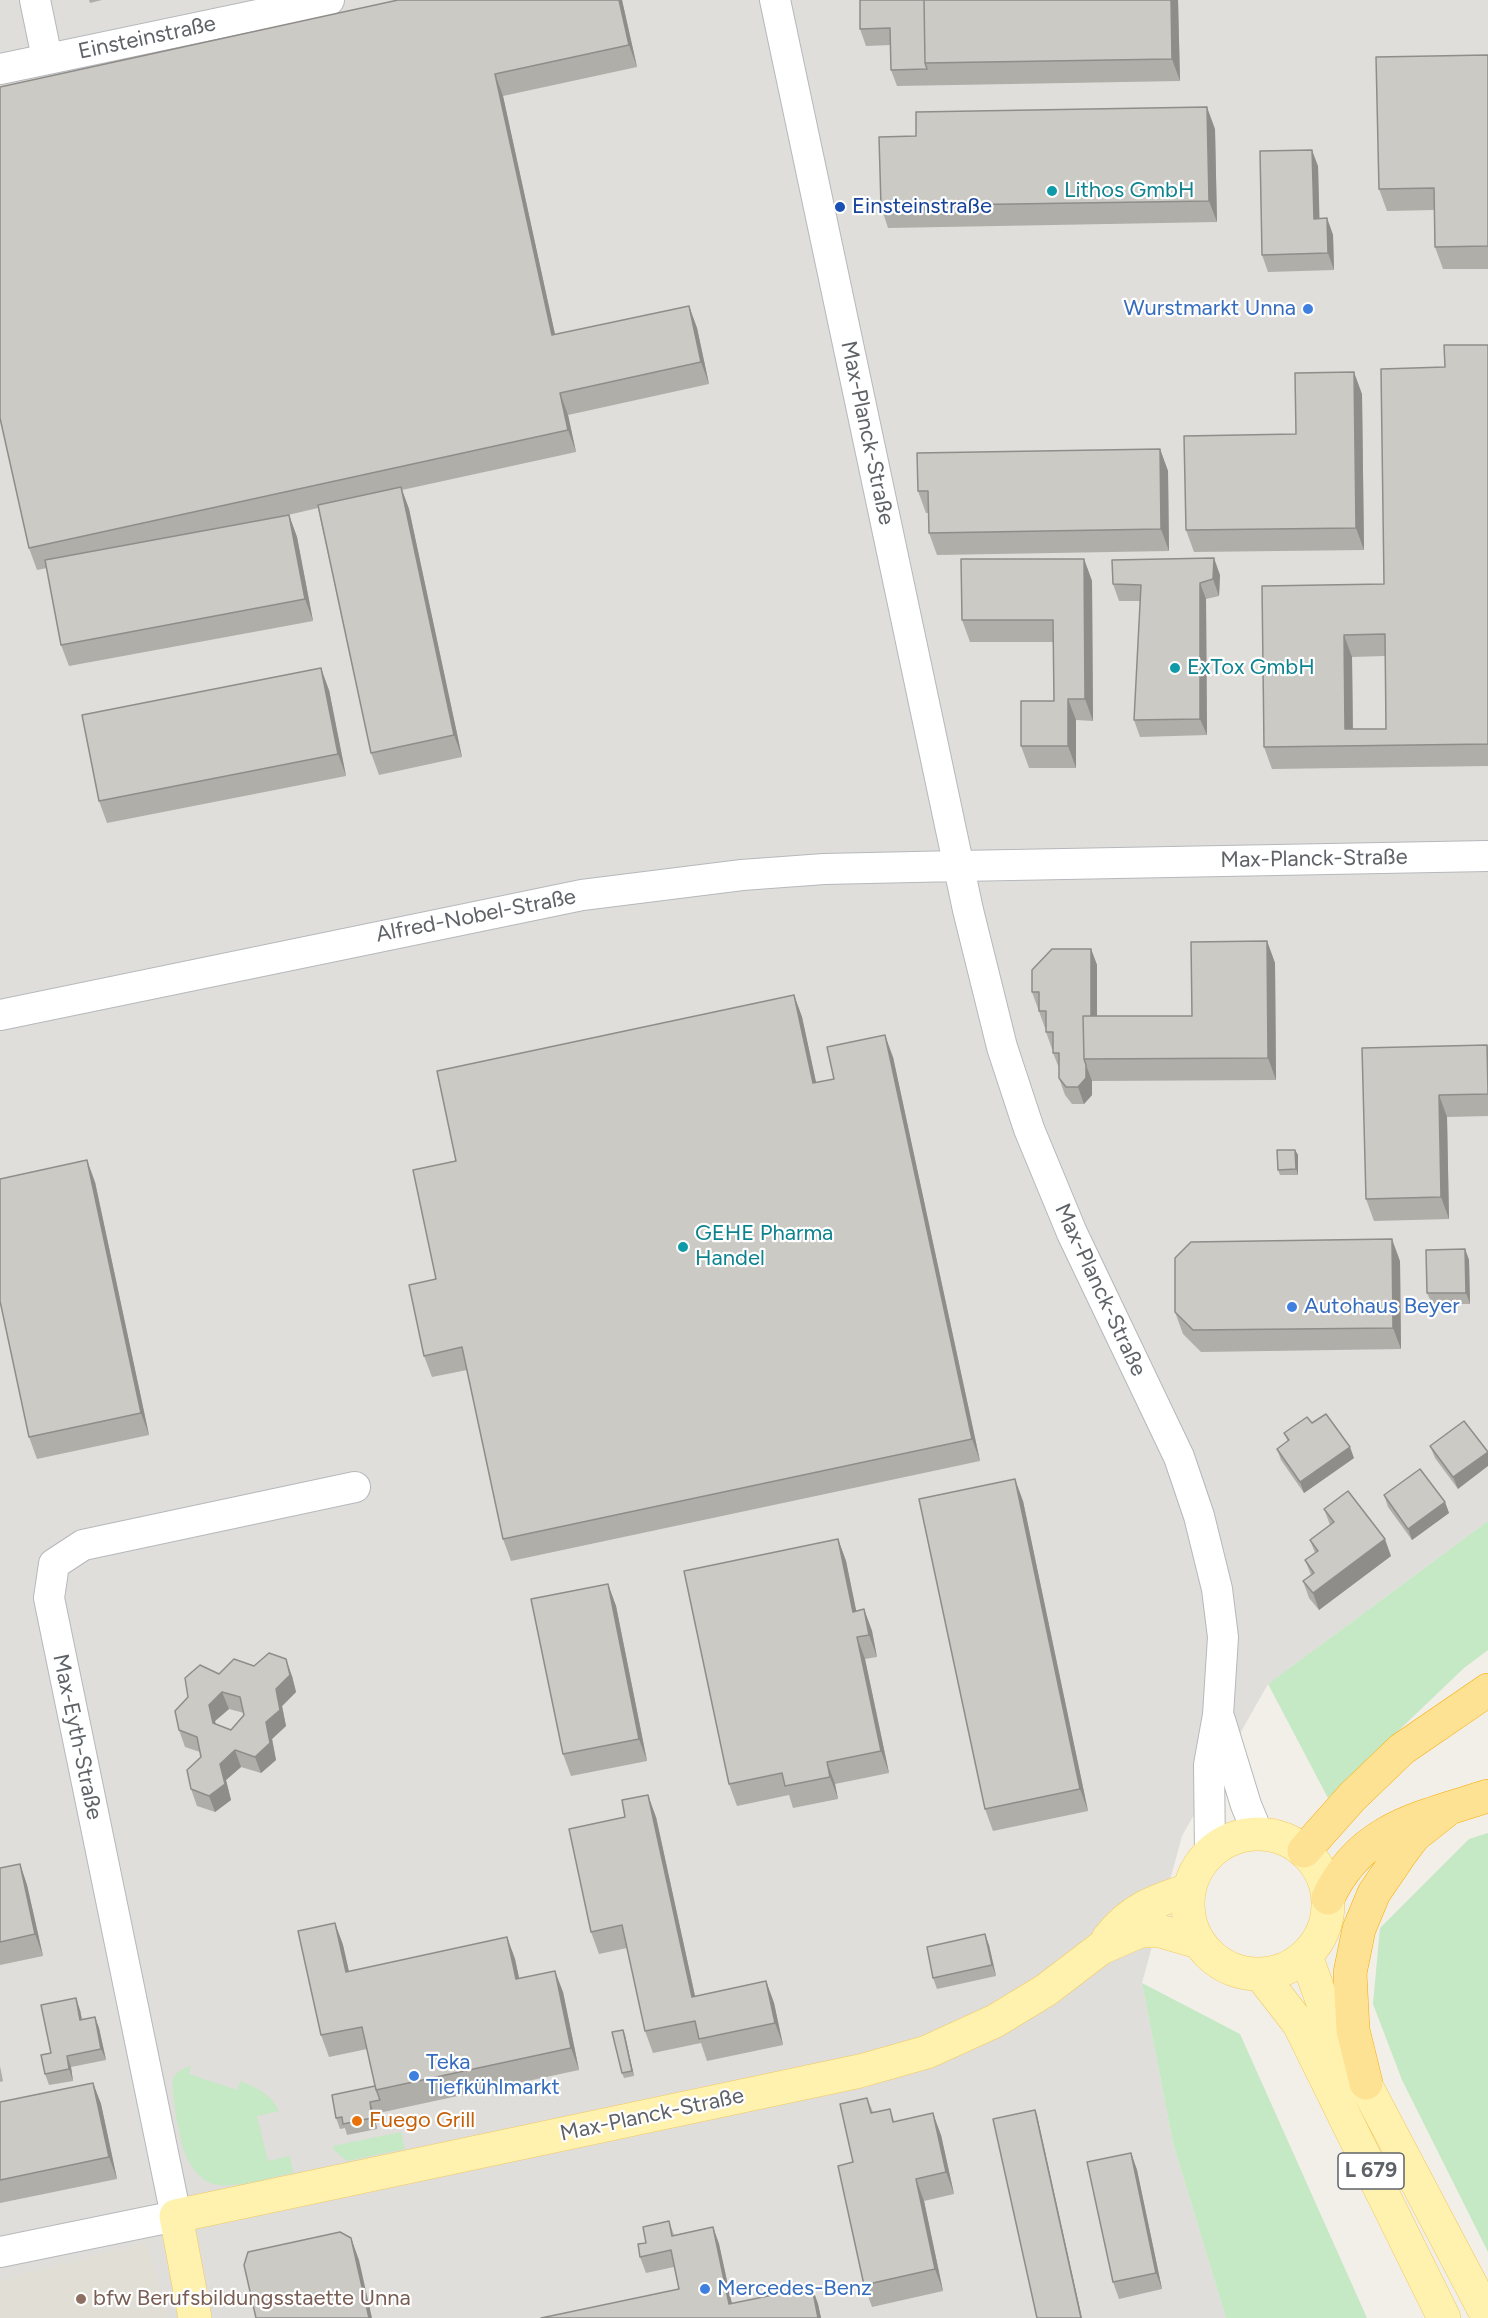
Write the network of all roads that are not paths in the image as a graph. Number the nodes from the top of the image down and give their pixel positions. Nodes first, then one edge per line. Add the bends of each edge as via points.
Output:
1 (34, 0) edge
2 (329, 0) edge
3 (775, 0) edge
4 (47, 58) junction
5 (0, 69) edge
6 (1488, 856) edge
7 (959, 866) junction
8 (0, 1015) edge
9 (355, 1487) dead end
10 (1488, 1690) edge
11 (1218, 1715) junction
12 (1488, 1796) edge
13 (1447, 1809) junction
14 (1258, 1834) junction
15 (1304, 1851) junction
16 (1210, 1852) junction
17 (1189, 1890) junction
18 (1328, 1898) junction
19 (1198, 1942) junction
20 (1101, 1948) junction
21 (1306, 1956) junction
22 (1261, 1975) junction
23 (1366, 2083) junction
24 (176, 2216) junction
25 (0, 2252) edge
26 (1477, 2286) edge
27 (1488, 2317) edge
28 (195, 2318) edge
29 (1444, 2318) edge

1 - 4 street
2 - 4 street, Einsteinstraße
3 - 7 street, Max-Planck-Straße
4 - 5 street, Einsteinstraße
6 - 7 street, Max-Planck-Straße
7 - 8 street, Alfred-Nobel-Straße via 742,875 582,895
7 - 11 street, Max-Planck-Straße via 1002,1047 1029,1129 1072,1233 1179,1457 1199,1516 1217,1590 1222,1637
9 - 24 street, Max-Eyth-Straße via 83,1545 54,1564 49,1598
10 - 15 highway via 1402,1749
11 - 14 street, Max-Planck-Straße
11 - 16 street, Max-Planck-Straße via 1209,1765
12 - 13 highway, L 679
13 - 18 highway, L 679 via 1378,1836 1347,1865
13 - 23 highway, L 679 via 1414,1836 1402,1852 1374,1893 1359,1929 1350,1973 1352,2019
14 - 15 main road via 1275,1836
14 - 16 main road via 1233,1839
15 - 18 main road via 1316,1864
16 - 17 main road via 1193,1876
17 - 19 main road via 1188,1917
17 - 20 main road, Max-Planck-Straße via 1141,1907 1117,1927
18 - 21 main road via 1324,1929
19 - 20 main road, Max-Planck-Straße via 1160,1931 1140,1931
19 - 22 main road via 1214,1960 1237,1972
20 - 24 main road, Max-Planck-Straße via 1046,1990 995,2021 927,2052 808,2082
21 - 22 main road via 1285,1969
21 - 23 main road, L 679 via 1324,2006
22 - 29 main road, L 679 via 1299,2024
23 - 26 main road, L 679
24 - 25 street, Max-Planck-Straße
24 - 28 main road
26 - 27 main road, L 679

